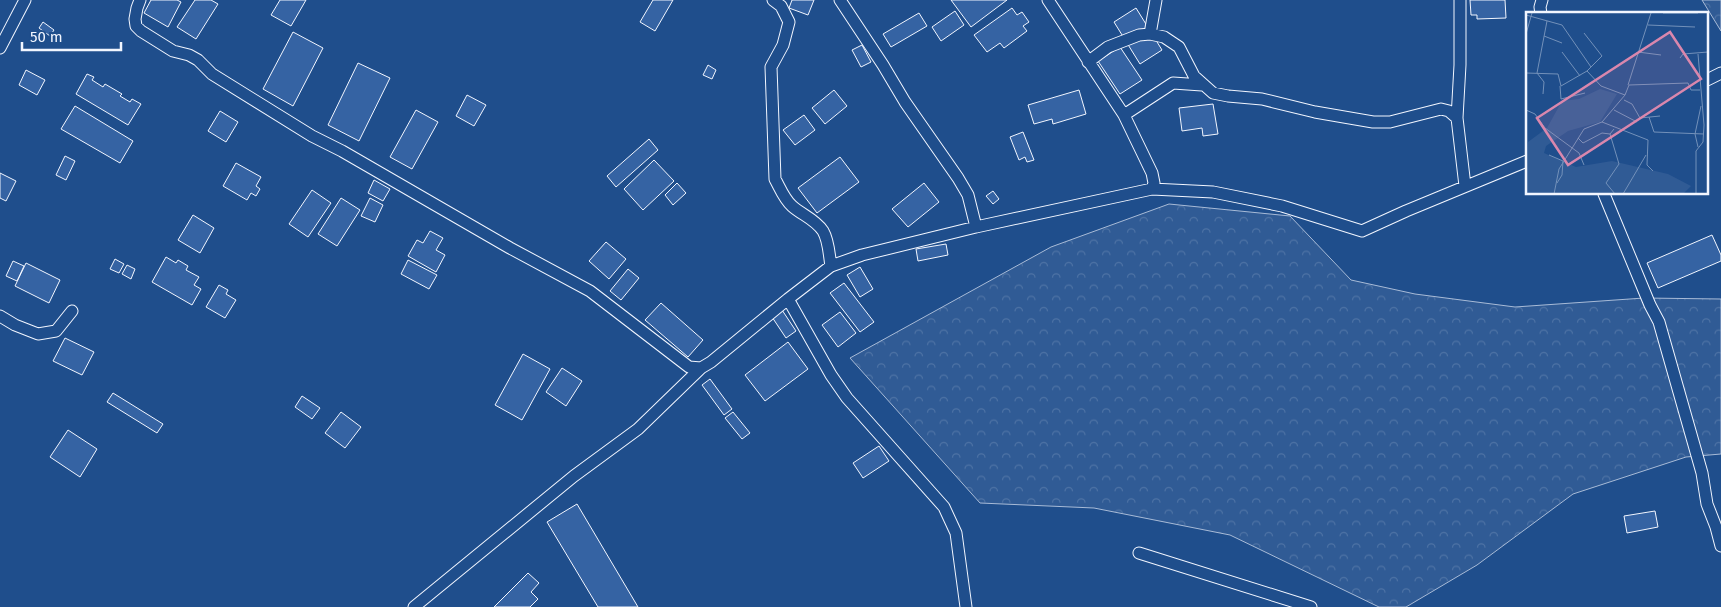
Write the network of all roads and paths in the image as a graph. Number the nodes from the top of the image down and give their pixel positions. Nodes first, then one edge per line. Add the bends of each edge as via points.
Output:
1 (26, 0) edge
2 (140, 0) edge
3 (773, 0) edge
4 (840, 0) edge
5 (1048, 0) edge
6 (1156, 0) edge
7 (1460, 0) edge
8 (1150, 34) junction
9 (0, 48) edge
10 (1088, 62) junction
11 (1721, 73) edge
12 (1708, 80) edge
13 (1202, 85) junction
14 (1124, 115) junction
15 (1457, 118) junction
16 (1526, 161) edge
17 (1465, 186) junction
18 (1152, 189) junction
19 (1604, 195) edge
20 (976, 227) junction
21 (831, 266) junction
22 (788, 299) junction
23 (72, 311) dead end
24 (0, 316) edge
25 (701, 368) junction
26 (1721, 546) edge
27 (1139, 553) dead end
28 (414, 607) edge
29 (966, 607) edge
30 (1311, 607) edge

1 - 9 street
2 - 25 street via 134,19 141,31 173,51 198,60 212,74 312,136 590,291 685,364
3 - 21 street via 781,6 788,22 783,45 772,67 775,179 791,204 823,231
4 - 20 street via 958,178 968,196
5 - 10 street
6 - 8 street
7 - 15 street
8 - 10 street via 1108,47
8 - 13 street via 1164,37 1179,47
10 - 14 street
11 - 12 street
13 - 14 street via 1173,84
13 - 15 street via 1213,93 1373,122 1390,122 1441,109 1450,111
14 - 18 street via 1152,173
15 - 17 street
16 - 17 street
17 - 18 street via 1362,231 1282,206 1213,192
18 - 20 street
19 - 26 street via 1659,322
20 - 21 street via 862,255
21 - 22 street
22 - 25 street
22 - 29 street via 847,398 944,507 956,533
23 - 24 street via 56,331 38,334
25 - 28 street via 638,429 574,476
27 - 30 street

